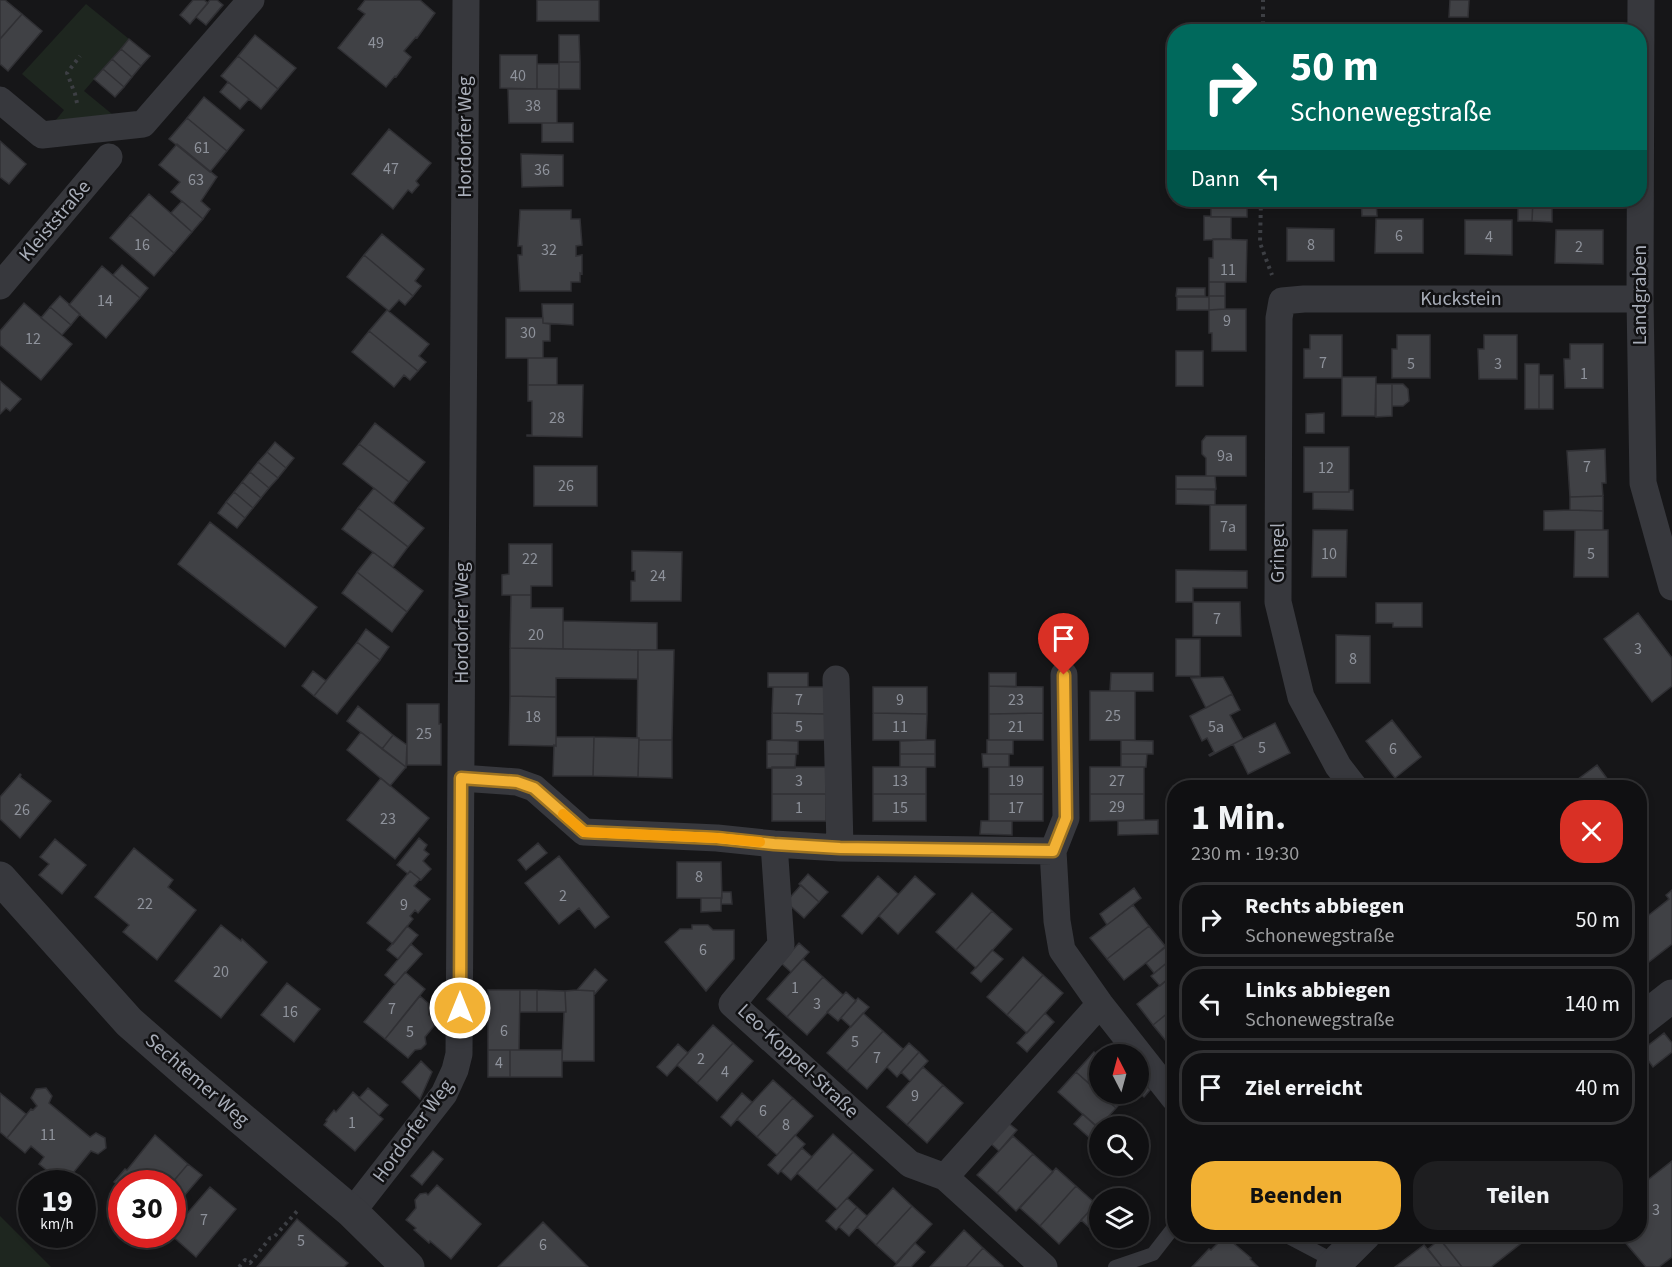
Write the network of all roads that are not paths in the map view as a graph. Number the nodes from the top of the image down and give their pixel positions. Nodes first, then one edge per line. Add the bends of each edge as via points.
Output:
1 (251, 0) edge
2 (466, 0) edge
3 (1641, 0) edge
4 (1641, 24) edge
5 (0, 100) edge
6 (110, 157) dead end
7 (1640, 207) edge
8 (0, 286) edge
9 (1640, 299) junction
10 (1282, 301) joint
11 (1672, 587) edge
12 (1064, 675) dead end
13 (836, 679) dead end
14 (461, 778) junction
15 (1348, 780) edge
16 (774, 844) junction
17 (840, 848) junction
18 (1053, 851) junction
19 (0, 878) edge
20 (1672, 996) edge
21 (1100, 1004) junction
22 (1647, 1016) edge
23 (1167, 1089) edge
24 (945, 1177) junction
25 (352, 1212) junction
26 (1167, 1236) edge
27 (1320, 1242) edge
28 (1347, 1248) edge
29 (408, 1267) edge
30 (1044, 1267) edge
31 (1115, 1267) edge

1 - 5 street via 143,124 42,135
2 - 14 street, Hordorfer Weg
3 - 4 street, Landgraben
6 - 8 street, Kleiststraße
7 - 9 street, Landgraben
9 - 10 street, Kuckstein
9 - 11 street, Landgraben via 1643,483
10 - 15 street, Gringel via 1278,602 1301,697
12 - 18 street via 1066,818
13 - 17 street
14 - 16 street via 517,782 534,788 584,832
14 - 25 street, Hordorfer Weg via 459,1054 455,1070 444,1094
16 - 17 street
16 - 24 street, Leo-Koppel-Straße via 782,945 732,1004 910,1164
17 - 18 street
18 - 21 street via 1062,950
19 - 25 street, Sechtemer Weg via 129,1022
20 - 22 street
21 - 23 street
21 - 24 street
24 - 30 street, Leo-Koppel-Straße
25 - 29 street, Sechtemer Weg
26 - 31 lane via 1153,1254
27 - 28 lane

